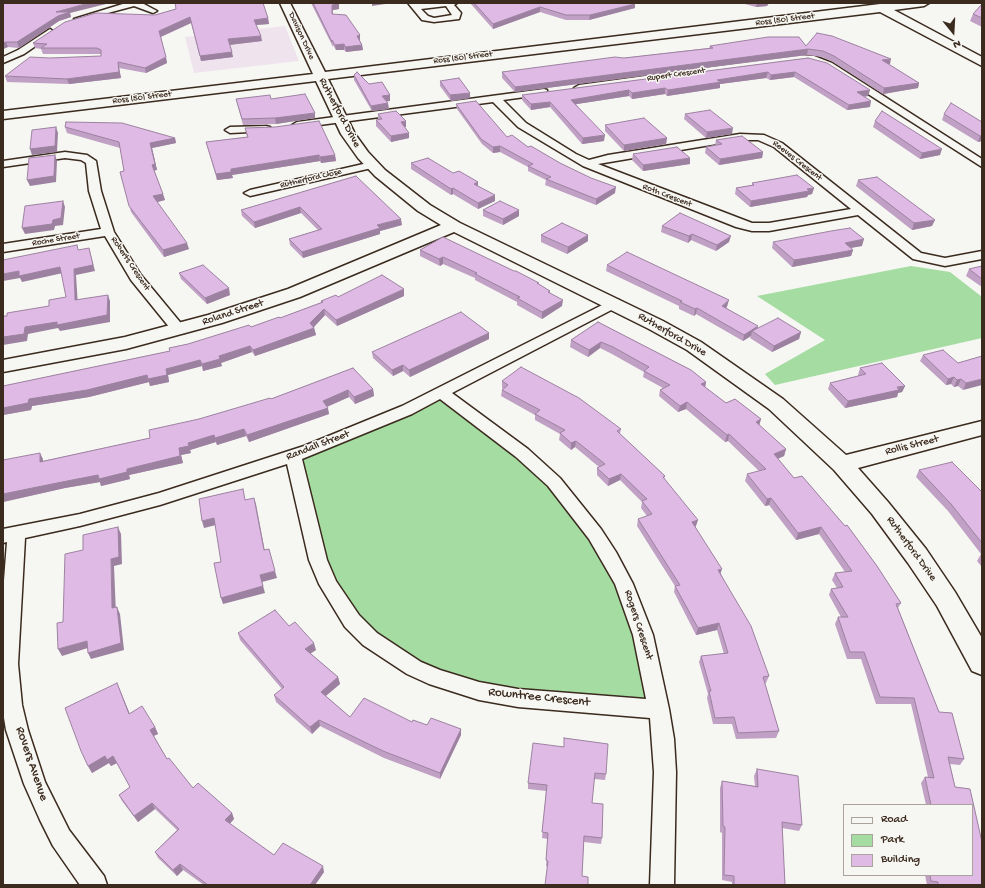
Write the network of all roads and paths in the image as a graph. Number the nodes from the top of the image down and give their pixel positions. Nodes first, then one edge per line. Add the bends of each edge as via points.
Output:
1 (135, 3) edge
2 (285, 3) edge
3 (452, 3) edge
4 (848, 3) edge
5 (869, 3) edge
6 (935, 3) edge
7 (448, 4) edge
8 (414, 5) edge
9 (886, 5) edge
10 (829, 8) junction
11 (924, 9) edge
12 (153, 11) dead end
13 (818, 16) junction
14 (69, 22) edge
15 (911, 23) junction
16 (57, 28) edge
17 (943, 28) dead end
18 (954, 36) junction
19 (982, 50) edge
20 (13, 56) junction
21 (31, 57) edge
22 (3, 60) edge
23 (982, 62) edge
24 (318, 72) junction
25 (566, 89) edge
26 (550, 91) edge
27 (496, 98) junction
28 (3, 106) edge
29 (3, 114) edge
30 (341, 119) junction
31 (290, 126) edge
32 (276, 128) edge
33 (230, 130) dead end
34 (3, 164) edge
35 (587, 164) junction
36 (982, 164) edge
37 (372, 165) junction
38 (250, 193) dead end
39 (860, 211) junction
40 (454, 226) junction
41 (108, 232) junction
42 (3, 248) edge
43 (982, 255) edge
44 (614, 303) junction
45 (179, 330) junction
46 (3, 366) edge
47 (442, 393) junction
48 (982, 428) edge
49 (293, 456) junction
50 (842, 464) junction
51 (9, 535) edge
52 (982, 663) edge
53 (659, 709) junction
54 (95, 885) edge
55 (662, 885) edge

1 - 12 street
1 - 14 street
2 - 24 street, Davison Drive
3 - 7 street
4 - 10 street
5 - 10 street, Ross (50) Street
6 - 11 street via 922,7 921,10
7 - 8 street
7 - 8 street via 457,13 456,17 430,20 423,17
9 - 11 street, Ross (50) Street
9 - 13 street, Ross (50) Street
9 - 15 street
9 - 18 street
10 - 24 street, Ross (50) Street
13 - 15 street via 880,15
13 - 24 street, Ross (50) Street
15 - 23 street
16 - 20 street
17 - 18 street
18 - 19 street
20 - 21 street
20 - 22 street
24 - 28 street, Ross (50) Street
24 - 29 street, Ross (50) Street
24 - 30 street, Rutherford Drive
25 - 36 street, Rupert Crescent via 800,58 814,59 829,65
26 - 27 street
27 - 30 street
27 - 35 street, Roth Crescent via 527,130
30 - 31 street
30 - 37 street, Rutherford Drive via 355,145
32 - 33 street
34 - 41 street, Roberts Crescent via 65,155 88,158 92,164 95,191
35 - 39 street, Roth Crescent via 752,227 769,227
35 - 39 street, Reeves Crescent via 608,158 740,137 760,137 778,145
37 - 38 street, Rutherford Close
37 - 40 street, Rutherford Drive via 402,192
39 - 43 street, Reeves Crescent via 917,256 945,262
40 - 44 street, Rutherford Drive
40 - 45 street, Roland Street via 294,293
41 - 42 street, Roche Street
41 - 45 street, Roberts Crescent via 136,277
44 - 47 street, Randall Street
44 - 50 street, Rutherford Drive via 694,346 738,376 793,418
45 - 46 street, Roland Street via 72,354
47 - 49 street, Randall Street via 407,410
47 - 53 street, Rogers Crescent via 528,458 562,491 595,534 624,584 635,609
48 - 50 street, Rollis Street
49 - 51 street, Randall Street via 160,499
49 - 53 street, Rowntree Crescent via 318,560 328,584 352,621 370,639 414,668 436,678 479,691 518,698
50 - 52 street, Rutherford Drive via 917,556 946,599
51 - 54 street, Rovers Avenue via 8,664 17,730 35,784 61,838
53 - 55 street, Rogers Crescent via 665,772

